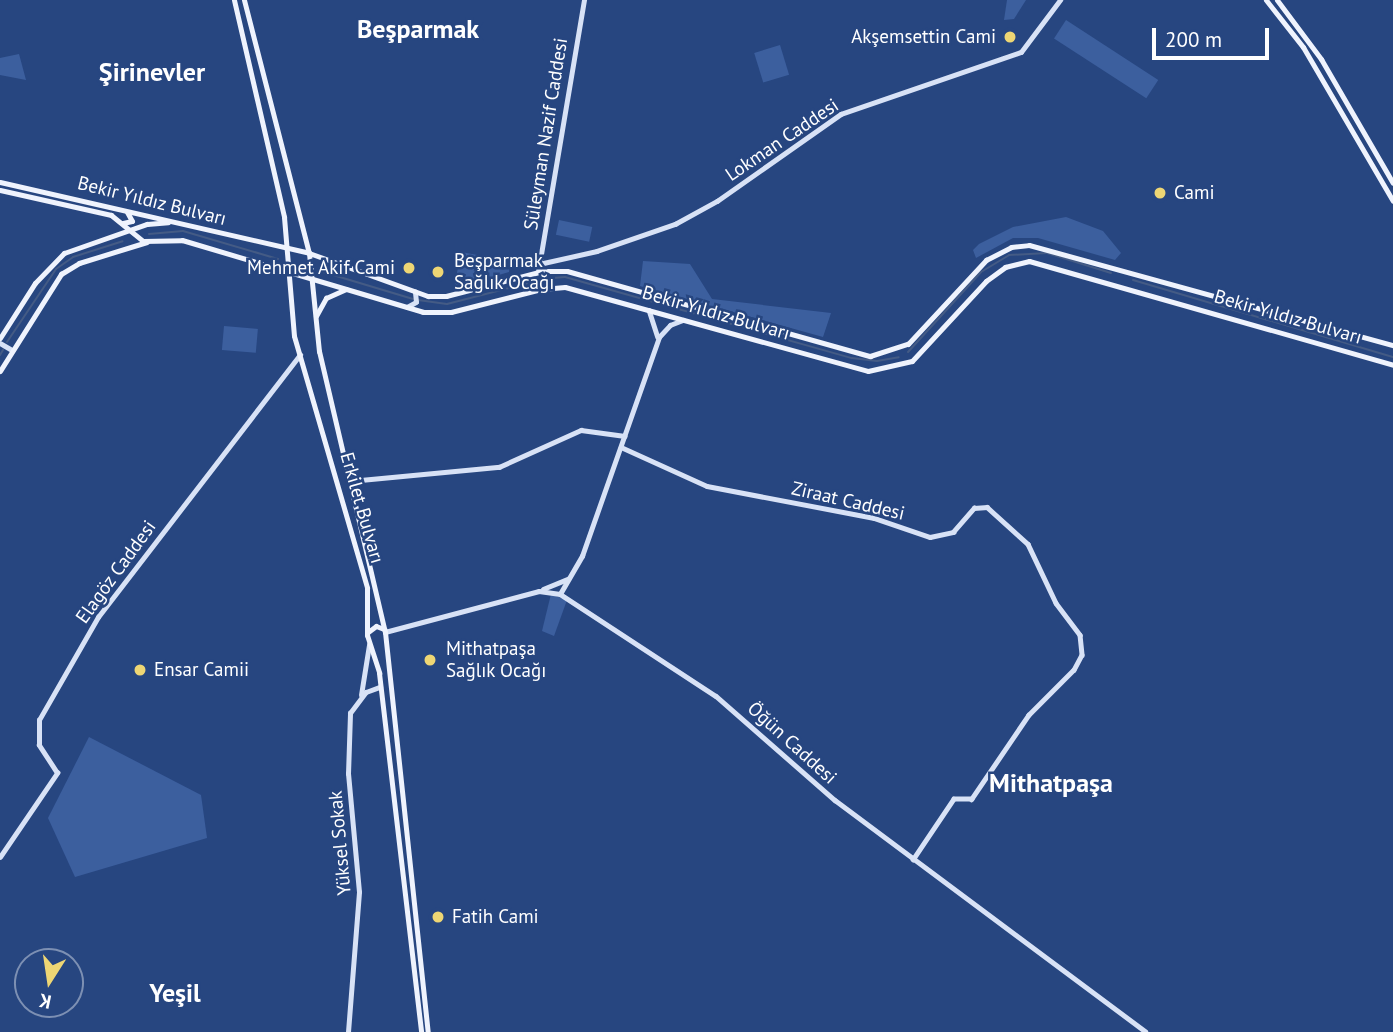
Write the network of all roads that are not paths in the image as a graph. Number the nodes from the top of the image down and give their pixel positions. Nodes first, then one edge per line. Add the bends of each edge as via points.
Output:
1 (234, 0) edge
2 (244, 0) edge
3 (584, 0) edge
4 (1060, 0) edge
5 (1266, 0) edge
6 (1277, 0) edge
7 (0, 182) edge
8 (1393, 183) edge
9 (0, 190) edge
10 (1393, 201) edge
11 (124, 209) junction
12 (178, 222) junction
13 (123, 223) junction
14 (128, 231) junction
15 (150, 241) junction
16 (286, 250) junction
17 (309, 253) junction
18 (539, 264) junction
19 (276, 269) junction
20 (538, 272) junction
21 (288, 274) junction
22 (313, 279) junction
23 (348, 289) junction
24 (288, 290) junction
25 (416, 292) junction
26 (407, 307) junction
27 (649, 310) junction
28 (316, 319) junction
29 (683, 320) junction
30 (0, 340) edge
31 (658, 341) junction
32 (1393, 345) edge
33 (12, 350) junction
34 (300, 355) junction
35 (1393, 365) edge
36 (0, 370) edge
37 (625, 436) junction
38 (621, 447) junction
39 (349, 481) junction
40 (568, 579) junction
41 (539, 591) junction
42 (560, 594) junction
43 (367, 613) junction
44 (379, 613) junction
45 (368, 632) junction
46 (385, 633) junction
47 (370, 641) junction
48 (379, 673) junction
49 (380, 687) junction
50 (363, 694) junction
51 (0, 857) edge
52 (913, 860) junction
53 (1144, 1031) edge
54 (348, 1032) edge
55 (421, 1032) edge
56 (428, 1032) edge

1 - 16 main road, Erkilet Bulvarı via 284,217
2 - 17 main road, Erkilet Bulvarı
3 - 18 street, Süleyman Nazif Caddesi
4 - 18 street, Lokman Caddesi via 1031,45 1021,52 841,114 717,201 676,224 597,251
5 - 10 main road via 1303,47
6 - 8 main road via 1321,59
7 - 11 main road, Bekir Yıldız Bulvarı
9 - 13 main road, Bekir Yıldız Bulvarı via 111,215
11 - 12 main road, Bekir Yıldız Bulvarı
11 - 13 main road via 132,219
12 - 14 main road
12 - 16 main road, Bekir Yıldız Bulvarı
13 - 14 main road, Bekir Yıldız Bulvarı
14 - 15 main road, Bekir Yıldız Bulvarı
14 - 30 main road via 73,248 57,258 34,283
15 - 19 main road, Bekir Yıldız Bulvarı via 181,240
15 - 33 main road via 79,262 61,274
16 - 17 main road, Bekir Yıldız Bulvarı
16 - 21 main road, Erkilet Bulvarı
17 - 22 main road, Erkilet Bulvarı
17 - 25 main road, Bekir Yıldız Bulvarı
18 - 20 street, Süleyman Nazif Caddesi
19 - 21 main road, Bekir Yıldız Bulvarı
19 - 24 main road
20 - 25 main road, Bekir Yıldız Bulvarı via 446,296
20 - 32 main road, Bekir Yıldız Bulvarı via 567,271 879,356 908,344 986,260 1011,247 1040,246
21 - 22 main road, Bekir Yıldız Bulvarı
21 - 24 main road, Erkilet Bulvarı
22 - 23 main road, Bekir Yıldız Bulvarı
22 - 28 main road, Erkilet Bulvarı
23 - 26 main road, Bekir Yıldız Bulvarı
23 - 28 main road via 328,296
24 - 34 main road, Erkilet Bulvarı
25 - 26 street via 416,302
26 - 27 main road, Bekir Yıldız Bulvarı via 450,312 560,287
27 - 29 main road, Bekir Yıldız Bulvarı
27 - 31 street
28 - 39 main road, Erkilet Bulvarı
29 - 31 street via 670,325
29 - 35 main road, Bekir Yıldız Bulvarı via 834,362 886,370 916,358 996,273 1033,261
30 - 33 street
31 - 37 street
33 - 36 main road
34 - 43 main road, Erkilet Bulvarı via 360,554
34 - 51 street, Elagöz Caddesi via 96,620 38,723 39,745 57,773
37 - 38 street
37 - 39 street via 586,430 499,467
38 - 40 street via 582,556
38 - 52 street, Ziraat Caddesi via 707,486 874,518 926,536 949,534 974,508 987,507 1033,551 1056,603 1080,635 1082,655 1074,670 1029,715 972,799 954,799
39 - 44 main road, Erkilet Bulvarı
40 - 41 street
40 - 42 street
41 - 42 street, Öğün Caddesi
41 - 46 street, Öğün Caddesi
42 - 52 street, Öğün Caddesi via 716,696 824,791
43 - 44 main road via 375,618
43 - 45 main road, Erkilet Bulvarı
44 - 46 main road, Erkilet Bulvarı
45 - 46 main road via 376,626
45 - 47 main road, Erkilet Bulvarı
46 - 47 main road via 378,643
46 - 56 main road, Erkilet Bulvarı
47 - 48 main road, Erkilet Bulvarı
47 - 50 street, Yüksel Sokak
48 - 49 main road, Erkilet Bulvarı
48 - 50 street via 377,682
49 - 50 street
49 - 55 main road, Erkilet Bulvarı
50 - 54 street, Yüksel Sokak via 350,713 348,747 359,885
52 - 53 street, Öğün Caddesi

